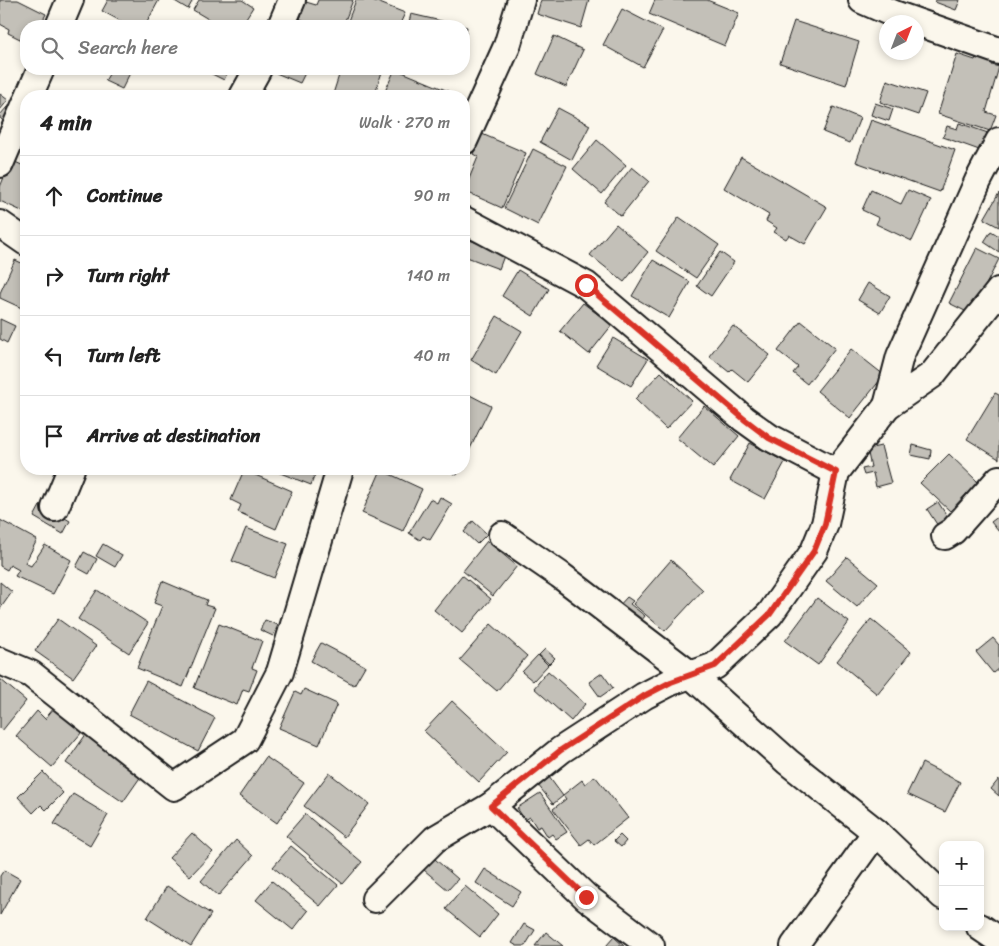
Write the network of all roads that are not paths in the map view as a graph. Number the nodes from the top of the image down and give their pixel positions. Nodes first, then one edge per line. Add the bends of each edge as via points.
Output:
1 (70, 0) edge
2 (292, 0) edge
3 (521, 0) edge
4 (862, 0) edge
5 (62, 20) edge
6 (284, 20) edge
7 (999, 51) edge
8 (38, 75) edge
9 (255, 75) edge
10 (32, 90) edge
11 (246, 90) edge
12 (20, 117) edge
13 (470, 128) edge
14 (999, 141) edge
15 (0, 164) edge
16 (470, 223) edge
17 (0, 224) edge
18 (20, 238) edge
19 (999, 291) edge
20 (887, 406) junction
21 (836, 472) junction
22 (69, 475) edge
23 (338, 475) edge
24 (999, 479) edge
25 (55, 508) dead end
26 (502, 535) dead end
27 (945, 536) dead end
28 (0, 661) edge
29 (691, 675) junction
30 (491, 806) junction
31 (876, 832) junction
32 (939, 892) edge
33 (375, 899) dead end
34 (651, 946) edge
35 (794, 946) edge

1 - 5 street
2 - 6 street
3 - 13 street via 507,46
4 - 7 street
8 - 10 street
9 - 11 street
12 - 15 street
14 - 20 street via 900,356
16 - 21 street via 586,285 750,424 769,438
17 - 18 street
19 - 20 street via 932,375
20 - 21 street
21 - 29 street via 825,524 814,551 775,606 715,666
22 - 25 street
23 - 28 street via 280,672 245,740 174,787 31,674
24 - 27 street
26 - 29 street
29 - 30 street via 644,696 561,750
29 - 31 street via 788,762
30 - 33 street via 435,839
30 - 34 street via 586,897
31 - 32 street
31 - 35 street

